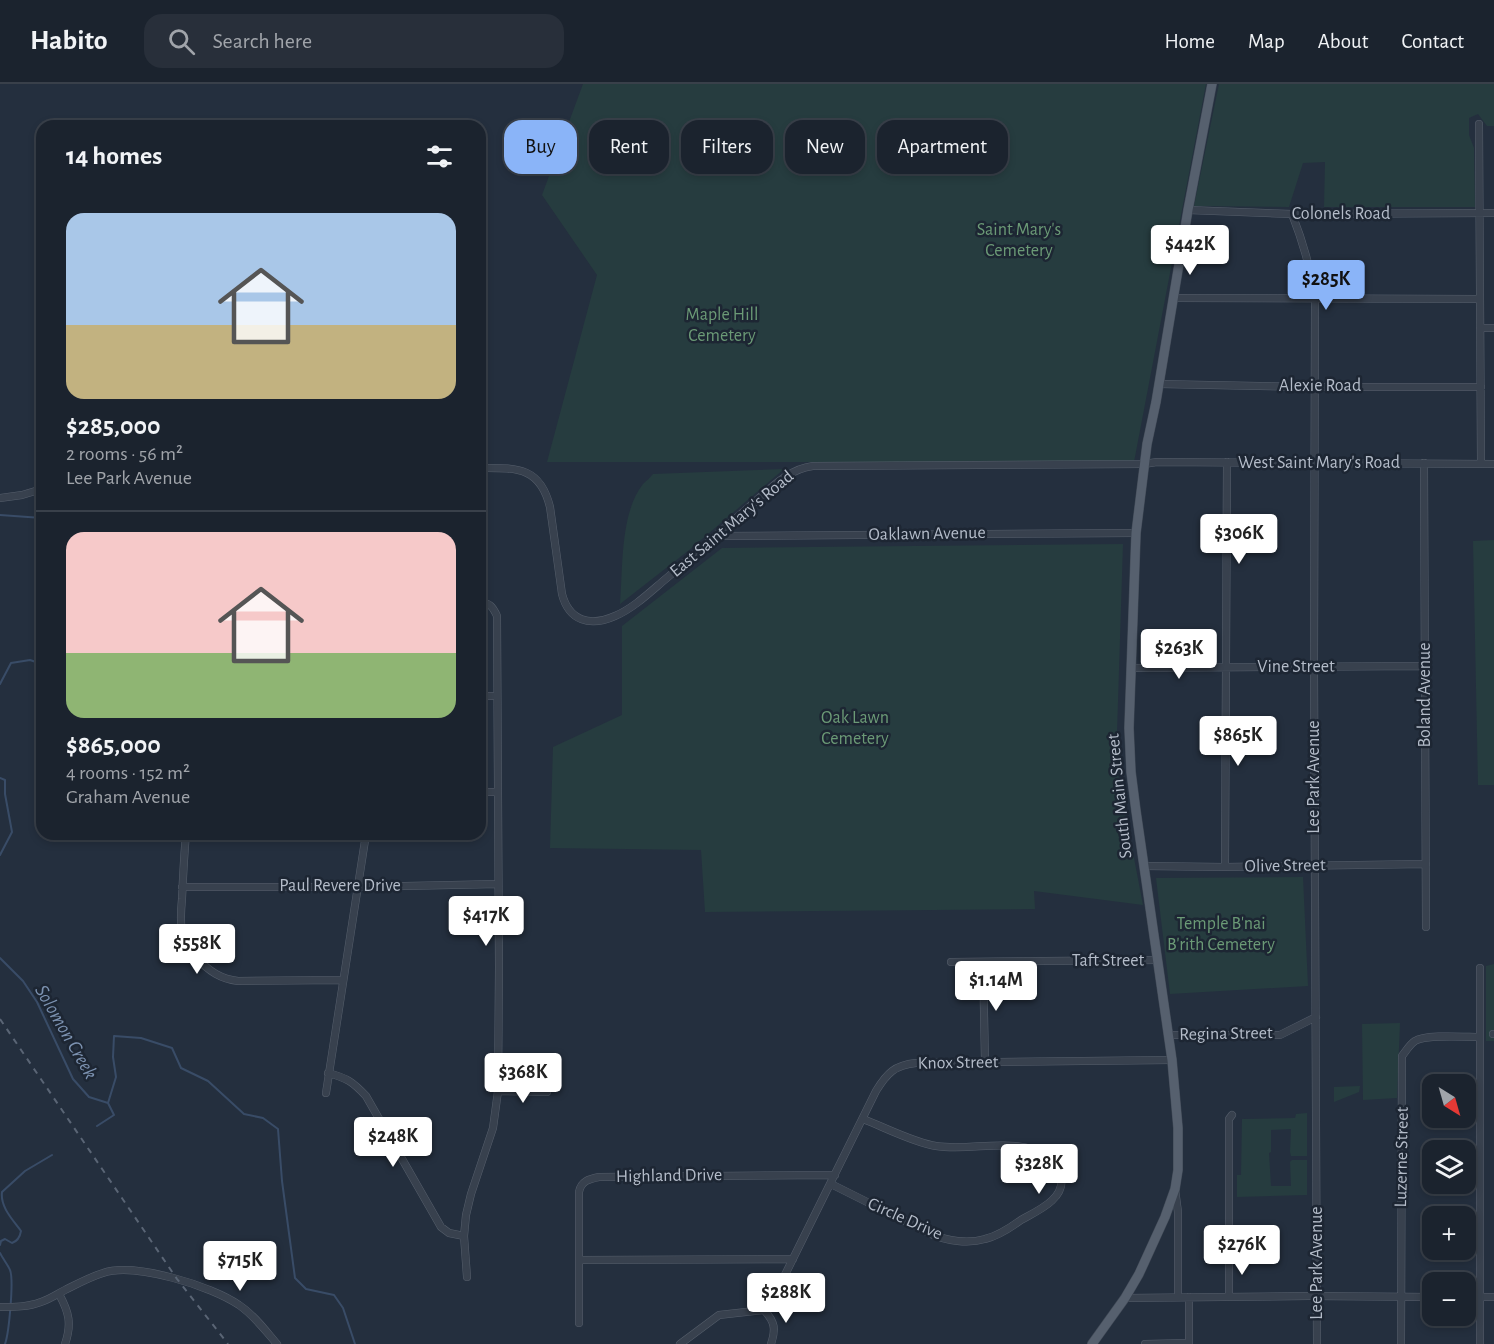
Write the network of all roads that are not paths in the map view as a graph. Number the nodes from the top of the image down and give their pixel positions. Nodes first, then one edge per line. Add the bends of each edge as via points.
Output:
1 (1212, 84) edge
2 (1479, 124) dead end
3 (1188, 210) junction
4 (1479, 213) junction
5 (1494, 213) edge
6 (1292, 214) junction
7 (1173, 298) junction
8 (1315, 298) junction
9 (1480, 299) junction
10 (1480, 328) junction
11 (1494, 328) edge
12 (1159, 384) junction
13 (1315, 387) junction
14 (1481, 387) junction
15 (1227, 462) junction
16 (1424, 463) junction
17 (1144, 464) junction
18 (1313, 464) junction
19 (1481, 464) junction
20 (1494, 464) edge
21 (486, 468) edge
22 (36, 491) edge
23 (0, 498) edge
24 (1136, 533) junction
25 (717, 536) junction
26 (486, 603) edge
27 (1424, 666) junction
28 (1314, 667) junction
29 (1132, 668) junction
30 (1227, 668) junction
31 (486, 696) edge
32 (497, 696) junction
33 (486, 792) edge
34 (497, 792) junction
35 (186, 840) edge
36 (365, 840) edge
37 (1426, 864) junction
38 (1144, 866) junction
39 (1314, 866) junction
40 (1225, 867) junction
41 (498, 884) junction
42 (182, 887) junction
43 (358, 887) junction
44 (1426, 927) dead end
45 (1158, 960) junction
46 (951, 962) dead end
47 (983, 962) junction
48 (1480, 968) dead end
49 (343, 980) junction
50 (1316, 1017) junction
51 (1168, 1035) junction
52 (1479, 1037) junction
53 (1172, 1060) junction
54 (985, 1062) junction
55 (328, 1073) junction
56 (498, 1091) junction
57 (547, 1092) dead end
58 (326, 1093) dead end
59 (1232, 1115) dead end
60 (863, 1119) junction
61 (835, 1174) junction
62 (831, 1184) junction
63 (1175, 1189) junction
64 (464, 1236) junction
65 (793, 1259) junction
66 (579, 1260) junction
67 (467, 1277) dead end
68 (59, 1294) junction
69 (775, 1295) dead end
70 (1317, 1296) junction
71 (1178, 1297) junction
72 (1189, 1297) junction
73 (1229, 1297) junction
74 (1401, 1297) junction
75 (1422, 1297) edge
76 (1125, 1298) junction
77 (1476, 1298) edge
78 (1480, 1298) junction
79 (1494, 1298) edge
80 (2, 1307) edge
81 (579, 1323) dead end
82 (1189, 1343) edge
83 (65, 1344) edge
84 (277, 1344) edge
85 (680, 1344) edge
86 (771, 1344) edge
87 (1092, 1344) edge
88 (1145, 1344) edge
89 (1317, 1344) edge
90 (1401, 1344) edge
91 (1480, 1344) edge

1 - 3 main road, South Main Street
2 - 4 street
3 - 6 street, Colonels Road
3 - 7 main road, South Main Street
4 - 5 street, Colonels Road
4 - 6 street, Colonels Road
4 - 9 street
6 - 8 street, Lee Park Avenue via 1303,241
7 - 8 street
7 - 12 main road, South Main Street
8 - 9 street
8 - 13 street, Lee Park Avenue
9 - 10 street
10 - 11 street
10 - 14 street
12 - 13 street, Alexie Road
12 - 17 main road, South Main Street
13 - 14 street, Alexie Road
13 - 18 street, Lee Park Avenue
14 - 19 street
15 - 17 street, West Saint Mary's Road
15 - 18 street, West Saint Mary's Road
15 - 30 street
16 - 18 street, West Saint Mary's Road
16 - 19 street, West Saint Mary's Road
16 - 27 street, Boland Avenue
17 - 24 main road, South Main Street
17 - 25 street, East Saint Mary's Road via 804,467 787,476
18 - 28 street, Lee Park Avenue
19 - 20 street, West Saint Mary's Road
21 - 25 street, East Saint Mary's Road via 518,470 534,476 541,485 550,507 565,604 585,621 599,622 617,616
22 - 23 street
24 - 25 street, Oaklawn Avenue
24 - 29 main road, South Main Street
26 - 32 street via 497,616
27 - 28 street, Vine Street
27 - 37 street, Boland Avenue
28 - 30 street, Vine Street
28 - 39 street, Lee Park Avenue
29 - 30 street, Vine Street
29 - 38 main road, South Main Street via 1131,772
30 - 40 street
31 - 32 street
32 - 34 street
33 - 34 street
34 - 41 street
35 - 42 street
36 - 43 street
37 - 39 street, Olive Street
37 - 44 street, Boland Avenue
38 - 40 street, Olive Street
38 - 45 main road, South Main Street
39 - 40 street, Olive Street
39 - 50 street, Lee Park Avenue
41 - 43 street, Paul Revere Drive
41 - 56 street
42 - 43 street, Paul Revere Drive
42 - 49 street via 185,940 215,974 238,981
43 - 49 street
45 - 47 street, Taft Street
45 - 51 main road, South Main Street
46 - 47 street, Taft Street
47 - 54 street
48 - 52 street
49 - 55 street
50 - 51 street, Regina Street via 1280,1035
50 - 70 street, Lee Park Avenue
51 - 53 main road, South Main Street
52 - 74 street, Luzerne Street via 1417,1039 1402,1056
52 - 78 street
53 - 54 street, Knox Street
53 - 63 main road, South Main Street via 1178,1128
54 - 60 street, Knox Street via 898,1066 882,1080
55 - 58 street
55 - 64 street via 356,1085 366,1096 441,1227
56 - 57 street
56 - 64 street via 493,1128 471,1194
59 - 73 street
60 - 61 street, Knox Street
60 - 62 street, Circle Drive via 935,1146 1020,1146 1034,1150 1048,1157 1060,1171 1059,1192 1052,1201 996,1236 965,1241 940,1238
61 - 62 street, Knox Street
61 - 66 street, Highland Drive via 590,1179 580,1185 579,1192
62 - 65 street, Knox Street
63 - 71 street
63 - 76 main road, South Main Street via 1152,1248
64 - 67 street
65 - 66 street
65 - 69 street, Knox Street
66 - 81 street, Highland Drive
68 - 80 street via 39,1303
68 - 83 street via 69,1320
68 - 84 street via 105,1272 139,1270 217,1293 239,1305
70 - 73 street
70 - 74 street
70 - 89 street, Lee Park Avenue
71 - 72 street
71 - 76 street
72 - 73 street
72 - 82 street
74 - 75 street
74 - 90 street, Luzerne Street
76 - 87 main road, South Main Street
77 - 78 street
78 - 79 street
78 - 91 street
82 - 88 street
85 - 86 street via 718,1315 764,1310 774,1328

